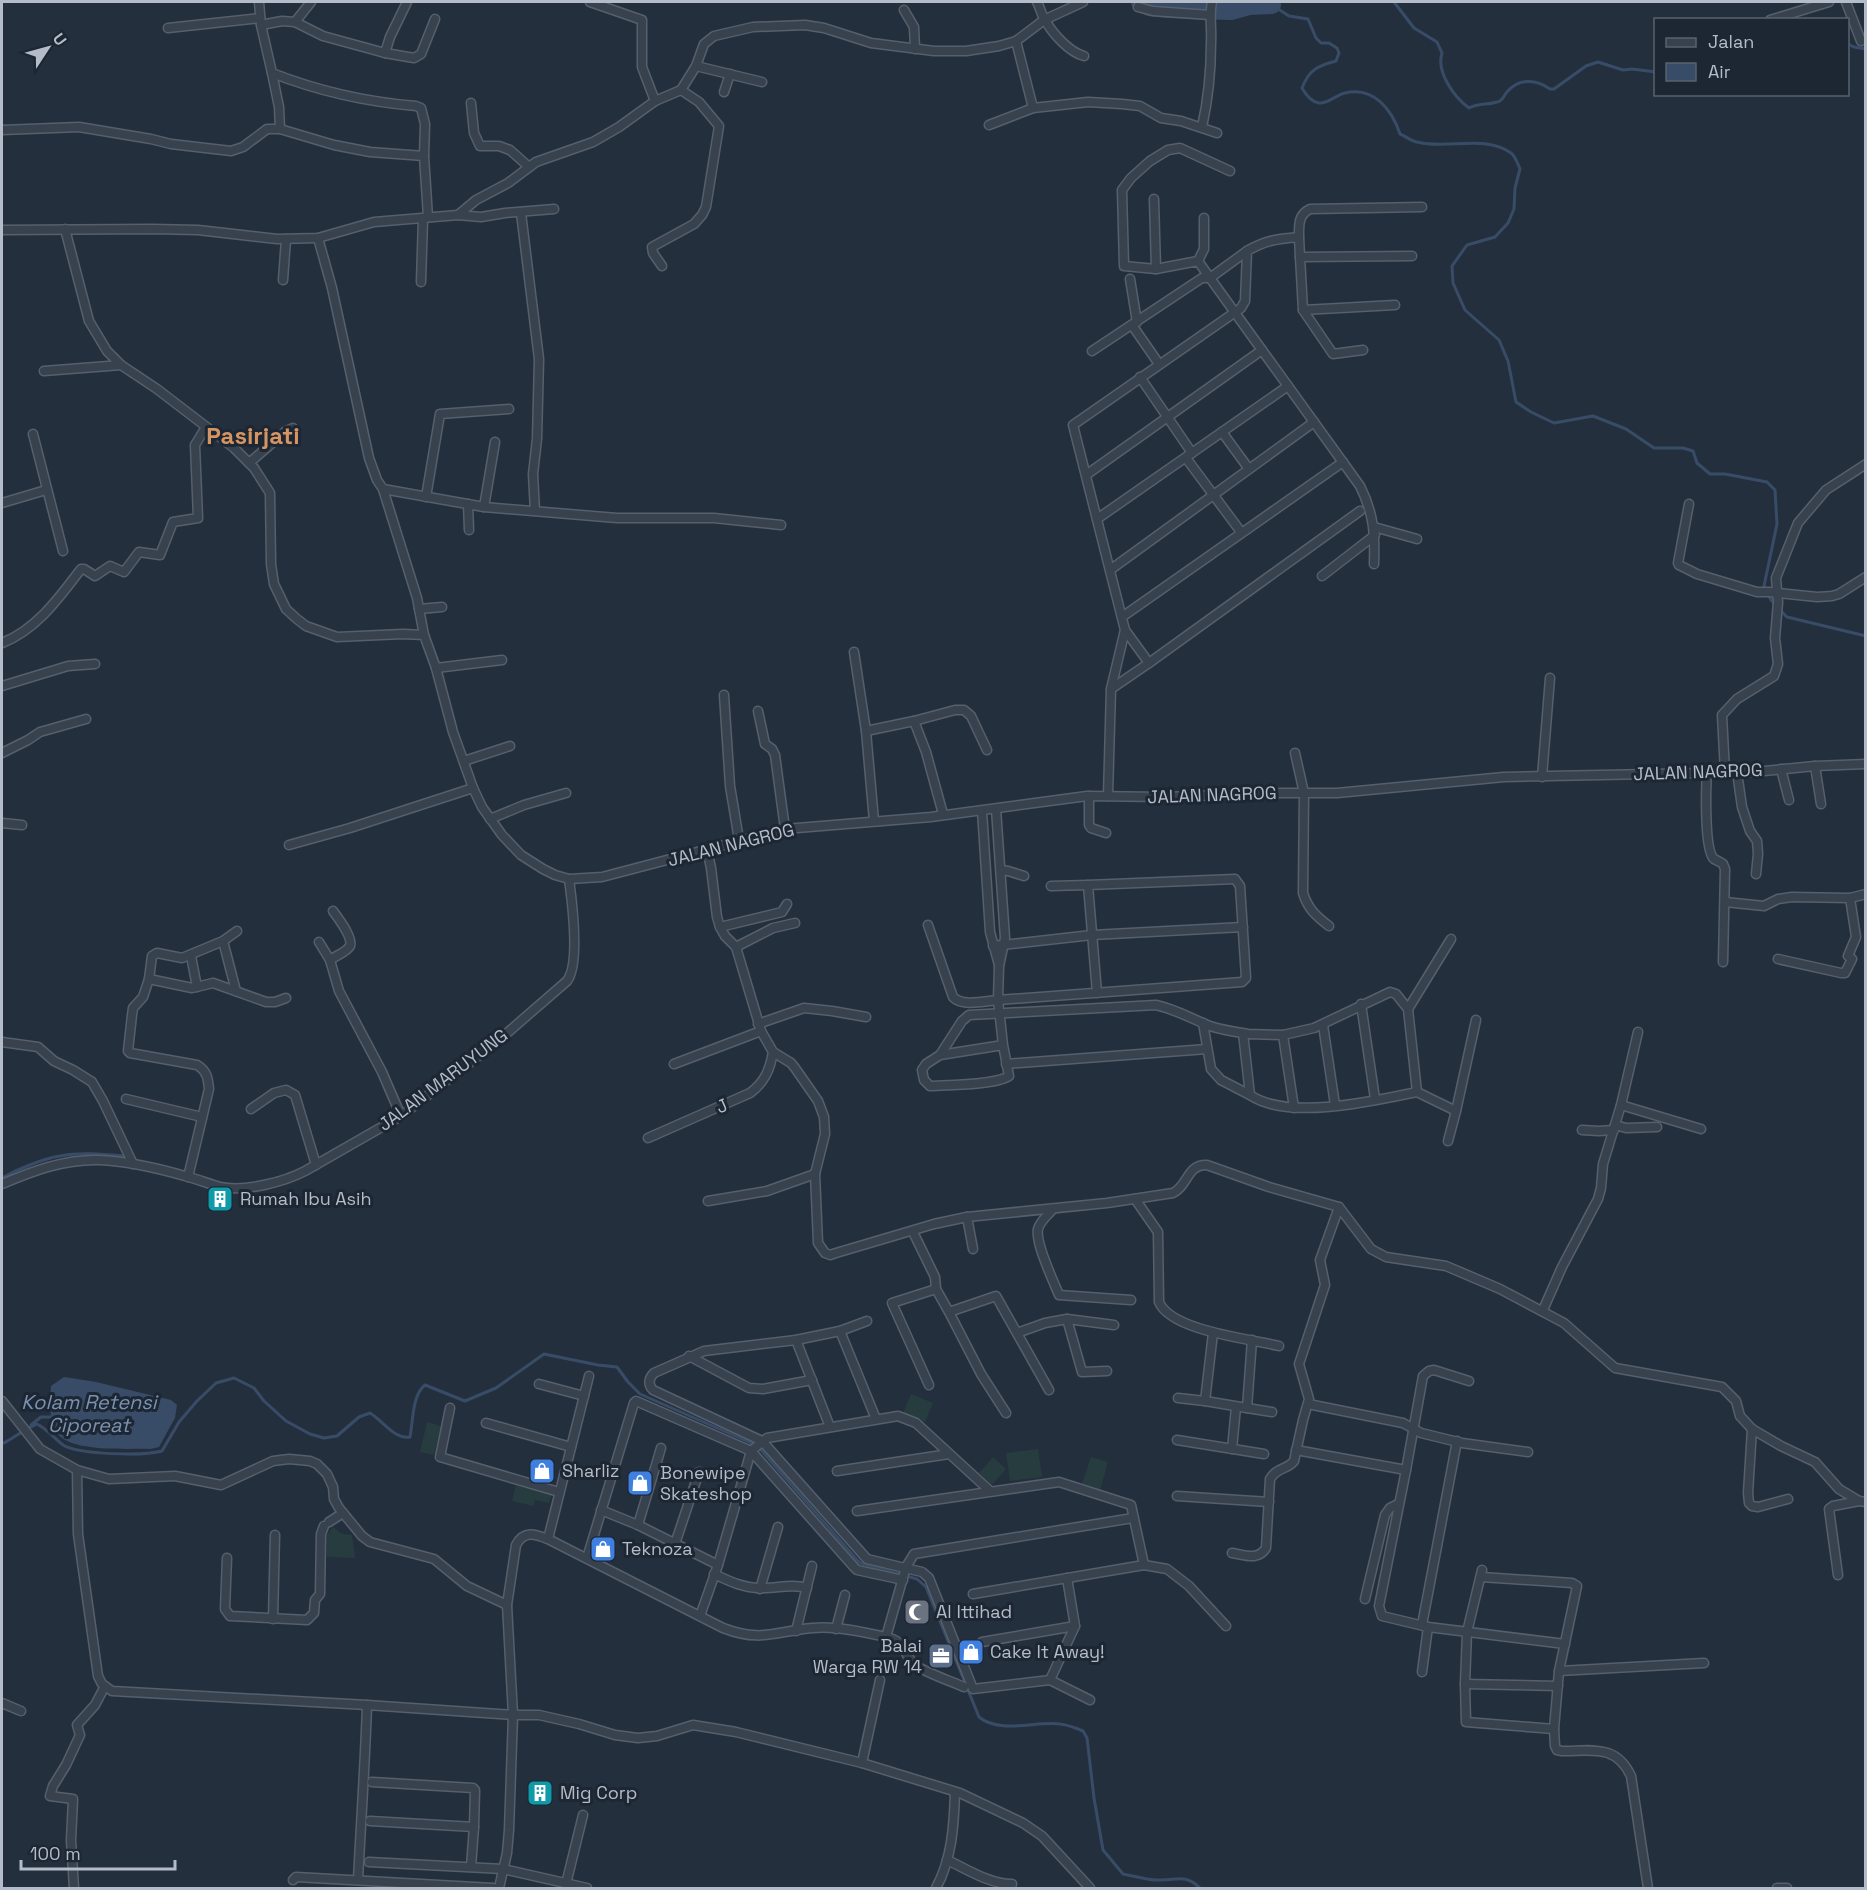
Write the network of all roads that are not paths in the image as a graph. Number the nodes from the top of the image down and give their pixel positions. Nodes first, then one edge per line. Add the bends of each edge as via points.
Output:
1 (259, 2) edge
2 (311, 2) edge
3 (407, 2) edge
4 (590, 2) edge
5 (1037, 2) edge
6 (1083, 2) edge
7 (1829, 2) edge
8 (1846, 2) edge
9 (1138, 7) dead end
10 (1211, 9) edge
11 (904, 10) dead end
12 (1777, 18) edge
13 (435, 19) dead end
14 (1044, 20) junction
15 (261, 21) junction
16 (295, 22) junction
17 (168, 28) dead end
18 (1016, 41) junction
19 (1861, 41) dead end
20 (915, 49) junction
21 (385, 53) junction
22 (1084, 56) dead end
23 (696, 66) junction
24 (272, 73) junction
25 (730, 74) junction
26 (762, 82) dead end
27 (681, 90) junction
28 (724, 92) dead end
29 (655, 101) junction
30 (471, 103) dead end
31 (1033, 108) junction
32 (989, 125) dead end
33 (1202, 127) junction
34 (280, 129) junction
35 (2, 130) edge
36 (1217, 133) dead end
37 (424, 156) junction
38 (529, 166) junction
39 (1230, 171) dead end
40 (1154, 199) dead end
41 (476, 200) junction
42 (1422, 207) dead end
43 (554, 210) dead end
44 (521, 213) junction
45 (458, 215) junction
46 (481, 217) junction
47 (426, 218) junction
48 (1204, 218) dead end
49 (65, 229) junction
50 (2, 230) edge
51 (1299, 237) junction
52 (318, 238) junction
53 (286, 239) junction
54 (1247, 251) junction
55 (1412, 256) dead end
56 (1300, 257) junction
57 (1198, 261) junction
58 (662, 266) dead end
59 (1156, 269) junction
60 (1210, 278) junction
61 (1130, 279) dead end
62 (283, 280) dead end
63 (421, 282) dead end
64 (1395, 304) dead end
65 (1303, 310) junction
66 (1235, 312) junction
67 (1134, 323) junction
68 (1262, 350) junction
69 (1363, 350) dead end
70 (1092, 351) dead end
71 (121, 364) junction
72 (1159, 364) junction
73 (44, 371) dead end
74 (1140, 378) junction
75 (1288, 386) junction
76 (508, 410) dead end
77 (1168, 417) junction
78 (1314, 422) junction
79 (206, 427) junction
80 (293, 428) dead end
81 (1222, 432) junction
82 (33, 434) dead end
83 (495, 442) dead end
84 (1189, 455) junction
85 (1343, 462) junction
86 (249, 463) junction
87 (1866, 464) edge
88 (1249, 469) junction
89 (1086, 475) junction
90 (383, 489) junction
91 (46, 490) junction
92 (1213, 495) junction
93 (426, 497) junction
94 (2, 503) edge
95 (468, 504) junction
96 (1689, 504) dead end
97 (484, 507) junction
98 (535, 511) junction
99 (1360, 511) dead end
100 (1097, 519) junction
101 (781, 525) dead end
102 (469, 530) dead end
103 (1375, 531) junction
104 (1241, 532) junction
105 (1417, 539) dead end
106 (63, 551) dead end
107 (1374, 564) dead end
108 (1110, 570) junction
109 (1322, 576) dead end
110 (1866, 577) edge
111 (1774, 596) junction
112 (442, 607) dead end
113 (419, 609) junction
114 (1122, 617) junction
115 (1125, 630) junction
116 (424, 635) junction
117 (2, 643) edge
118 (854, 652) dead end
119 (502, 660) dead end
120 (1149, 663) junction
121 (95, 664) dead end
122 (435, 668) junction
123 (1550, 678) dead end
124 (2, 686) edge
125 (1111, 689) junction
126 (724, 695) dead end
127 (758, 711) dead end
128 (86, 719) dead end
129 (914, 721) junction
130 (866, 731) junction
131 (510, 746) dead end
132 (987, 750) dead end
133 (2, 753) edge
134 (1295, 753) dead end
135 (464, 761) junction
136 (1866, 764) edge
137 (1815, 766) junction
138 (1781, 769) junction
139 (1707, 772) junction
140 (1725, 772) junction
141 (1737, 772) junction
142 (1542, 777) junction
143 (473, 788) junction
144 (566, 792) dead end
145 (1304, 793) junction
146 (1089, 796) junction
147 (1108, 796) junction
148 (1789, 800) dead end
149 (1821, 804) dead end
150 (996, 808) junction
151 (982, 811) junction
152 (943, 814) junction
153 (490, 819) junction
154 (874, 821) junction
155 (2, 823) edge
156 (22, 825) dead end
157 (785, 829) junction
158 (1106, 833) dead end
159 (739, 840) junction
160 (289, 845) dead end
161 (707, 849) junction
162 (1001, 870) junction
163 (1756, 874) dead end
164 (1024, 876) dead end
165 (569, 879) junction
166 (1088, 885) junction
167 (1051, 886) dead end
168 (1866, 894) edge
169 (1850, 898) junction
170 (1725, 902) junction
171 (787, 904) dead end
172 (333, 911) dead end
173 (795, 923) dead end
174 (928, 925) dead end
175 (1329, 926) dead end
176 (720, 927) junction
177 (1243, 927) junction
178 (237, 932) dead end
179 (1092, 935) junction
180 (1450, 939) dead end
181 (223, 941) junction
182 (319, 942) dead end
183 (1005, 945) junction
184 (993, 946) junction
185 (736, 947) junction
186 (191, 956) junction
187 (1778, 959) dead end
188 (330, 960) junction
189 (1723, 962) dead end
190 (999, 966) junction
191 (149, 979) junction
192 (197, 987) junction
193 (236, 991) junction
194 (1097, 993) junction
195 (286, 998) dead end
196 (998, 1000) junction
197 (1361, 1004) junction
198 (1408, 1010) junction
199 (1000, 1014) junction
200 (866, 1017) dead end
201 (1476, 1020) dead end
202 (1203, 1023) junction
203 (1323, 1024) junction
204 (759, 1028) junction
205 (1638, 1032) dead end
206 (1244, 1033) junction
207 (1283, 1035) junction
208 (2, 1041) edge
209 (1003, 1046) junction
210 (1207, 1049) junction
211 (773, 1052) junction
212 (940, 1055) junction
213 (674, 1064) dead end
214 (1006, 1064) junction
215 (1417, 1092) junction
216 (1250, 1095) junction
217 (126, 1099) dead end
218 (1375, 1099) junction
219 (1335, 1105) junction
220 (1621, 1105) junction
221 (251, 1108) dead end
222 (1294, 1108) junction
223 (1456, 1111) junction
224 (401, 1116) junction
225 (202, 1117) junction
226 (1614, 1127) junction
227 (1657, 1127) dead end
228 (1701, 1129) dead end
229 (1582, 1130) dead end
230 (648, 1138) dead end
231 (1448, 1141) dead end
232 (133, 1164) junction
233 (316, 1164) junction
234 (815, 1174) junction
235 (188, 1177) junction
236 (2, 1184) edge
237 (1135, 1199) junction
238 (708, 1202) dead end
239 (1339, 1207) junction
240 (1053, 1209) junction
241 (967, 1217) junction
242 (913, 1232) junction
243 (973, 1250) dead end
244 (936, 1289) junction
245 (1131, 1300) dead end
246 (1543, 1310) junction
247 (949, 1312) junction
248 (1067, 1319) junction
249 (867, 1321) dead end
250 (1114, 1325) dead end
251 (840, 1331) junction
252 (1017, 1333) junction
253 (1213, 1333) junction
254 (795, 1340) junction
255 (1252, 1340) junction
256 (1279, 1346) dead end
257 (689, 1356) junction
258 (1107, 1371) dead end
259 (589, 1376) dead end
260 (812, 1380) junction
261 (1469, 1381) dead end
262 (539, 1384) dead end
263 (929, 1385) dead end
264 (1049, 1390) dead end
265 (584, 1396) junction
266 (1178, 1398) dead end
267 (2, 1401) edge
268 (1205, 1401) junction
269 (1308, 1404) junction
270 (1236, 1407) junction
271 (450, 1408) dead end
272 (1247, 1408) junction
273 (1272, 1412) dead end
274 (1006, 1413) dead end
275 (876, 1419) junction
276 (486, 1423) dead end
277 (830, 1427) junction
278 (1413, 1429) junction
279 (1752, 1429) junction
280 (1177, 1440) dead end
281 (762, 1441) junction
282 (1457, 1441) junction
283 (571, 1447) junction
284 (662, 1448) dead end
285 (1232, 1449) junction
286 (751, 1450) junction
287 (1296, 1450) junction
288 (1528, 1452) dead end
289 (949, 1454) junction
290 (1264, 1454) dead end
291 (77, 1470) junction
292 (1406, 1470) junction
293 (837, 1471) dead end
294 (699, 1472) dead end
295 (990, 1491) junction
296 (559, 1492) junction
297 (1177, 1496) dead end
298 (1788, 1498) dead end
299 (1862, 1501) edge
300 (1269, 1502) junction
301 (1398, 1504) junction
302 (601, 1510) junction
303 (857, 1511) dead end
304 (343, 1513) junction
305 (1133, 1518) junction
306 (638, 1525) junction
307 (778, 1527) dead end
308 (275, 1534) dead end
309 (548, 1539) junction
310 (675, 1544) junction
311 (1232, 1553) dead end
312 (227, 1558) dead end
313 (587, 1558) junction
314 (718, 1565) junction
315 (1144, 1565) junction
316 (812, 1566) dead end
317 (906, 1567) junction
318 (714, 1574) junction
319 (1838, 1575) dead end
320 (1067, 1578) junction
321 (903, 1580) junction
322 (760, 1588) junction
323 (807, 1588) junction
324 (973, 1594) dead end
325 (845, 1595) dead end
326 (1365, 1599) dead end
327 (507, 1605) junction
328 (699, 1616) junction
329 (273, 1619) junction
330 (1075, 1626) junction
331 (1226, 1626) dead end
332 (1425, 1626) junction
333 (836, 1629) junction
334 (796, 1631) junction
335 (1467, 1632) junction
336 (886, 1637) junction
337 (982, 1642) dead end
338 (1565, 1644) junction
339 (1704, 1663) dead end
340 (1559, 1671) junction
341 (1422, 1672) dead end
342 (880, 1680) dead end
343 (1050, 1680) junction
344 (1465, 1684) junction
345 (105, 1686) junction
346 (964, 1686) dead end
347 (1558, 1686) junction
348 (1090, 1700) dead end
349 (2, 1703) edge
350 (367, 1705) junction
351 (21, 1711) dead end
352 (513, 1715) junction
353 (1554, 1729) junction
354 (862, 1763) junction
355 (372, 1782) dead end
356 (955, 1792) junction
357 (583, 1815) dead end
358 (370, 1821) dead end
359 (474, 1827) junction
360 (947, 1860) junction
361 (369, 1862) dead end
362 (471, 1867) junction
363 (502, 1869) junction
364 (293, 1880) dead end
365 (358, 1880) junction
366 (566, 1884) junction
367 (1012, 1884) dead end
368 (74, 1888) edge
369 (493, 1888) edge
370 (499, 1888) edge
371 (587, 1888) edge
372 (936, 1888) edge
373 (1090, 1888) edge
374 (1648, 1888) edge
375 (1777, 1888) edge
376 (1787, 1888) edge

1 - 15 street
2 - 16 street
3 - 21 street
4 - 29 street via 642,20 642,67
5 - 14 street
6 - 14 street
7 - 12 street
8 - 19 street
9 - 10 street via 1153,11
10 - 33 street via 1209,89
11 - 20 street via 914,27
13 - 21 street via 419,57
14 - 18 street
14 - 22 street via 1074,52
15 - 16 street
15 - 17 street
15 - 24 street
16 - 21 street via 323,36
18 - 20 street via 966,51
18 - 31 street
20 - 23 street via 871,43 815,26 753,27 710,38 701,49
23 - 25 street
23 - 27 street
24 - 34 street
24 - 37 street via 371,102 419,107 425,124
25 - 26 street
25 - 28 street
27 - 29 street
27 - 58 street via 699,102 719,126 705,211 694,224 652,247
29 - 38 street via 614,130
30 - 38 street via 474,133 480,146 510,150
31 - 32 street
31 - 33 street via 1088,102 1140,106 1169,120
33 - 36 street
34 - 35 street via 267,129 243,147 231,150 171,144 79,127
34 - 37 street via 370,152
37 - 47 street
38 - 41 street
39 - 59 street via 1174,148 1150,161 1125,184 1124,266
40 - 59 street
41 - 45 street
41 - 46 street
42 - 51 street via 1311,210 1299,221
43 - 44 street
44 - 46 street
44 - 98 street via 539,359
45 - 46 street
45 - 47 street
47 - 52 street via 374,222
47 - 63 street
48 - 57 street via 1204,249
49 - 50 street
49 - 53 street via 198,230
49 - 71 street via 89,321
51 - 54 street via 1262,242
51 - 56 street
52 - 53 street
52 - 90 street, JALAN NAGROG via 369,458
53 - 62 street
54 - 60 street
54 - 66 street via 1245,301
55 - 56 street
56 - 65 street
57 - 59 street
57 - 60 street
60 - 66 street
60 - 67 street via 1202,278
61 - 67 street
64 - 65 street
65 - 69 street via 1332,354
66 - 68 street
66 - 72 street
67 - 70 street
67 - 72 street
68 - 75 street
68 - 77 street
71 - 73 street
71 - 79 street
72 - 74 street
74 - 77 street
74 - 89 street via 1073,426
75 - 78 street
75 - 81 street
76 - 93 street via 440,414
77 - 84 street
77 - 89 street
78 - 85 street
78 - 88 street
79 - 86 street
79 - 117 street via 195,445 198,518 173,522 159,556 141,551 123,573 110,566 95,576 81,569 48,611
80 - 86 street
81 - 84 street
81 - 88 street
82 - 91 street
83 - 97 street
84 - 92 street
84 - 100 street
85 - 103 street via 1365,496
85 - 104 street
86 - 116 street via 271,496 274,584 292,615 306,626 337,637
87 - 111 street via 1826,490 1798,523 1776,578
88 - 92 street
89 - 100 street
90 - 93 street
90 - 113 street, JALAN NAGROG
91 - 94 street
91 - 106 street
92 - 104 street
92 - 108 street
93 - 95 street
95 - 97 street
95 - 102 street
96 - 111 street via 1679,565
97 - 98 street
98 - 101 street via 617,518 714,518
99 - 120 street
100 - 108 street
103 - 105 street
103 - 107 street
103 - 109 street
104 - 114 street
108 - 114 street
110 - 111 street via 1832,596
111 - 140 street via 1778,664 1774,676 1737,699 1722,715
112 - 113 street
113 - 116 street, JALAN NAGROG
114 - 115 street
115 - 120 street
115 - 125 street
116 - 122 street, JALAN NAGROG
118 - 130 street
119 - 122 street
120 - 125 street
121 - 124 street via 68,666
122 - 135 street, JALAN NAGROG
123 - 142 street
125 - 147 street
126 - 159 street via 730,786
127 - 157 street via 765,744 775,755
128 - 133 street via 39,732
129 - 130 street
129 - 132 street via 964,710 971,716
129 - 152 street
130 - 154 street
131 - 135 street
134 - 145 street
135 - 143 street, JALAN NAGROG
136 - 137 street, JALAN NAGROG
137 - 138 street, JALAN NAGROG
137 - 149 street
138 - 141 street, JALAN NAGROG
138 - 148 street
139 - 140 street, JALAN NAGROG
139 - 142 street, JALAN NAGROG
139 - 170 street via 1706,820 1711,854 1725,867
140 - 141 street, JALAN NAGROG
141 - 163 street via 1742,807 1757,841
142 - 145 street, JALAN NAGROG
143 - 153 street, JALAN NAGROG
143 - 160 street
144 - 153 street
145 - 147 street, JALAN NAGROG
145 - 175 street via 1303,893 1312,913
146 - 147 street, JALAN NAGROG
146 - 150 street, JALAN NAGROG
146 - 158 street via 1089,825
150 - 151 street, JALAN NAGROG
150 - 162 street
151 - 152 street, JALAN NAGROG
151 - 184 street
152 - 154 street, JALAN NAGROG
153 - 165 street, JALAN NAGROG via 521,855
154 - 157 street, JALAN NAGROG
155 - 156 street
157 - 159 street, JALAN NAGROG
159 - 161 street, JALAN NAGROG
161 - 165 street, JALAN NAGROG via 602,877
161 - 176 street
162 - 164 street
162 - 183 street
165 - 224 street, JALAN MARUYUNG via 573,914 571,975 499,1040
166 - 167 street
166 - 177 street via 1235,879 1240,886
166 - 179 street
168 - 169 street
169 - 170 street via 1792,897 1764,906
169 - 187 street via 1857,937 1845,973
170 - 189 street
171 - 176 street via 782,912
172 - 188 street via 350,943 348,949
173 - 185 street via 773,928
174 - 196 street via 956,1000
176 - 185 street
177 - 179 street
177 - 194 street via 1246,978 1242,982
178 - 181 street
179 - 183 street
179 - 194 street
180 - 198 street
181 - 186 street
181 - 193 street
182 - 188 street
183 - 184 street
183 - 190 street
184 - 190 street
185 - 204 street
186 - 191 street via 154,953
186 - 192 street
188 - 224 street via 339,991
190 - 196 street
191 - 192 street
191 - 225 street via 143,997 133,1008 128,1051 202,1068 209,1089
192 - 193 street via 213,983
193 - 195 street via 266,1002
194 - 196 street
196 - 199 street
197 - 198 street via 1390,992
197 - 203 street
197 - 218 street
198 - 215 street
199 - 202 street via 1156,1005
199 - 209 street
199 - 212 street via 969,1016
200 - 204 street via 804,1008
201 - 223 street
202 - 206 street
202 - 210 street
203 - 207 street
203 - 219 street
204 - 211 street
204 - 213 street
205 - 220 street
206 - 207 street
206 - 216 street
207 - 222 street
208 - 232 street via 38,1047 92,1083
209 - 212 street
209 - 214 street
210 - 214 street
210 - 216 street via 1216,1077
211 - 230 street, J via 765,1077 750,1093
211 - 234 street via 791,1063 824,1117 825,1134
212 - 214 street via 922,1070 930,1086 1005,1079 1009,1076
215 - 218 street
215 - 223 street
216 - 222 street
217 - 225 street
218 - 219 street
219 - 222 street
220 - 226 street
220 - 228 street
221 - 233 street via 274,1093 286,1090 296,1095
223 - 231 street
224 - 233 street, JALAN MARUYUNG
225 - 235 street
226 - 227 street
226 - 229 street
226 - 246 street via 1598,1199
232 - 235 street, JALAN MARUYUNG
232 - 236 street, JALAN MARUYUNG via 99,1160 59,1164
233 - 235 street, JALAN MARUYUNG via 289,1179 243,1188 220,1187
234 - 238 street via 766,1191
234 - 242 street via 818,1243 825,1253 830,1255
237 - 239 street via 1176,1192 1193,1169 1201,1165
237 - 240 street
237 - 253 street via 1158,1232 1161,1306 1184,1323
239 - 246 street via 1376,1253 1446,1266
239 - 269 street via 1320,1260 1325,1285 1299,1364
240 - 241 street
240 - 245 street via 1042,1221 1038,1234 1059,1294
241 - 242 street
241 - 243 street
242 - 244 street via 935,1277
244 - 247 street
244 - 263 street via 892,1303
246 - 279 street via 1569,1327 1615,1368 1722,1387 1736,1401 1740,1416
247 - 252 street via 996,1296
247 - 274 street
248 - 250 street
248 - 252 street
248 - 258 street via 1082,1372
249 - 251 street
251 - 254 street
251 - 275 street
252 - 264 street
253 - 255 street
253 - 268 street
254 - 257 street via 717,1348
254 - 260 street
255 - 256 street
255 - 272 street
257 - 260 street via 749,1388
257 - 281 street via 654,1373 649,1380 651,1387
259 - 265 street
260 - 277 street
261 - 278 street via 1434,1370 1426,1373
262 - 265 street
265 - 283 street
266 - 268 street
267 - 291 street via 40,1449
268 - 270 street
269 - 278 street via 1403,1423
269 - 287 street
270 - 272 street
270 - 285 street
271 - 296 street via 440,1457
272 - 273 street
275 - 277 street
275 - 289 street via 898,1416 916,1423
276 - 283 street
277 - 281 street
278 - 282 street
278 - 292 street
279 - 298 street via 1749,1503 1758,1507
279 - 299 street via 1815,1462 1839,1490
280 - 285 street
281 - 286 street
281 - 317 street via 867,1559
282 - 288 street
282 - 332 street
283 - 296 street
284 - 306 street
285 - 290 street
286 - 302 street via 636,1401
286 - 314 street
286 - 321 street via 857,1570
287 - 292 street
287 - 300 street via 1293,1464 1276,1471 1270,1479
289 - 293 street
289 - 295 street
291 - 304 street via 109,1479 160,1475 221,1485 273,1461 310,1461 327,1474 334,1500
291 - 345 street via 81,1565 98,1676
292 - 301 street
294 - 310 street
295 - 303 street
295 - 305 street via 1059,1482 1131,1505
296 - 309 street
297 - 300 street
299 - 319 street via 1829,1509
300 - 311 street via 1266,1548 1262,1554 1257,1557
301 - 326 street via 1385,1515
301 - 332 street via 1379,1611 1388,1618
302 - 306 street
302 - 313 street
304 - 327 street via 367,1540 434,1559 467,1586
304 - 329 street via 325,1527 320,1594 315,1600 314,1614 307,1620
305 - 315 street
305 - 317 street via 919,1553 912,1556
306 - 310 street
307 - 322 street
308 - 329 street
309 - 313 street
309 - 327 street via 529,1534 518,1541
310 - 314 street
312 - 329 street via 225,1610 230,1616
313 - 328 street
314 - 318 street
315 - 320 street
315 - 331 street via 1167,1569 1189,1586
316 - 323 street
317 - 321 street
317 - 343 street via 929,1578 974,1689
318 - 322 street via 735,1584
318 - 328 street
320 - 324 street
320 - 330 street
321 - 336 street
322 - 323 street
323 - 334 street
325 - 333 street
327 - 352 street
328 - 334 street via 738,1634
330 - 337 street
330 - 343 street
332 - 335 street
332 - 341 street
333 - 334 street
333 - 336 street
335 - 338 street
335 - 338 street via 1481,1574 1572,1583 1577,1586
335 - 344 street
336 - 346 street via 898,1640 915,1665
338 - 340 street
339 - 340 street
340 - 347 street
342 - 354 street
343 - 348 street
344 - 347 street
344 - 353 street via 1466,1722
345 - 350 street via 112,1691
345 - 368 street via 77,1725 80,1735 50,1796 73,1799
347 - 353 street
349 - 351 street
350 - 352 street
350 - 365 street
352 - 354 street via 538,1715 638,1738 697,1725
352 - 363 street via 509,1830
353 - 374 street via 1557,1750 1605,1751 1626,1765
354 - 356 street
355 - 359 street via 473,1788
356 - 360 street
356 - 373 street via 1023,1823 1041,1836
357 - 366 street
358 - 359 street
359 - 362 street
360 - 367 street via 989,1880
360 - 372 street
361 - 362 street
362 - 363 street
363 - 366 street
363 - 370 street
364 - 365 street
365 - 369 street
366 - 371 street
375 - 376 street

